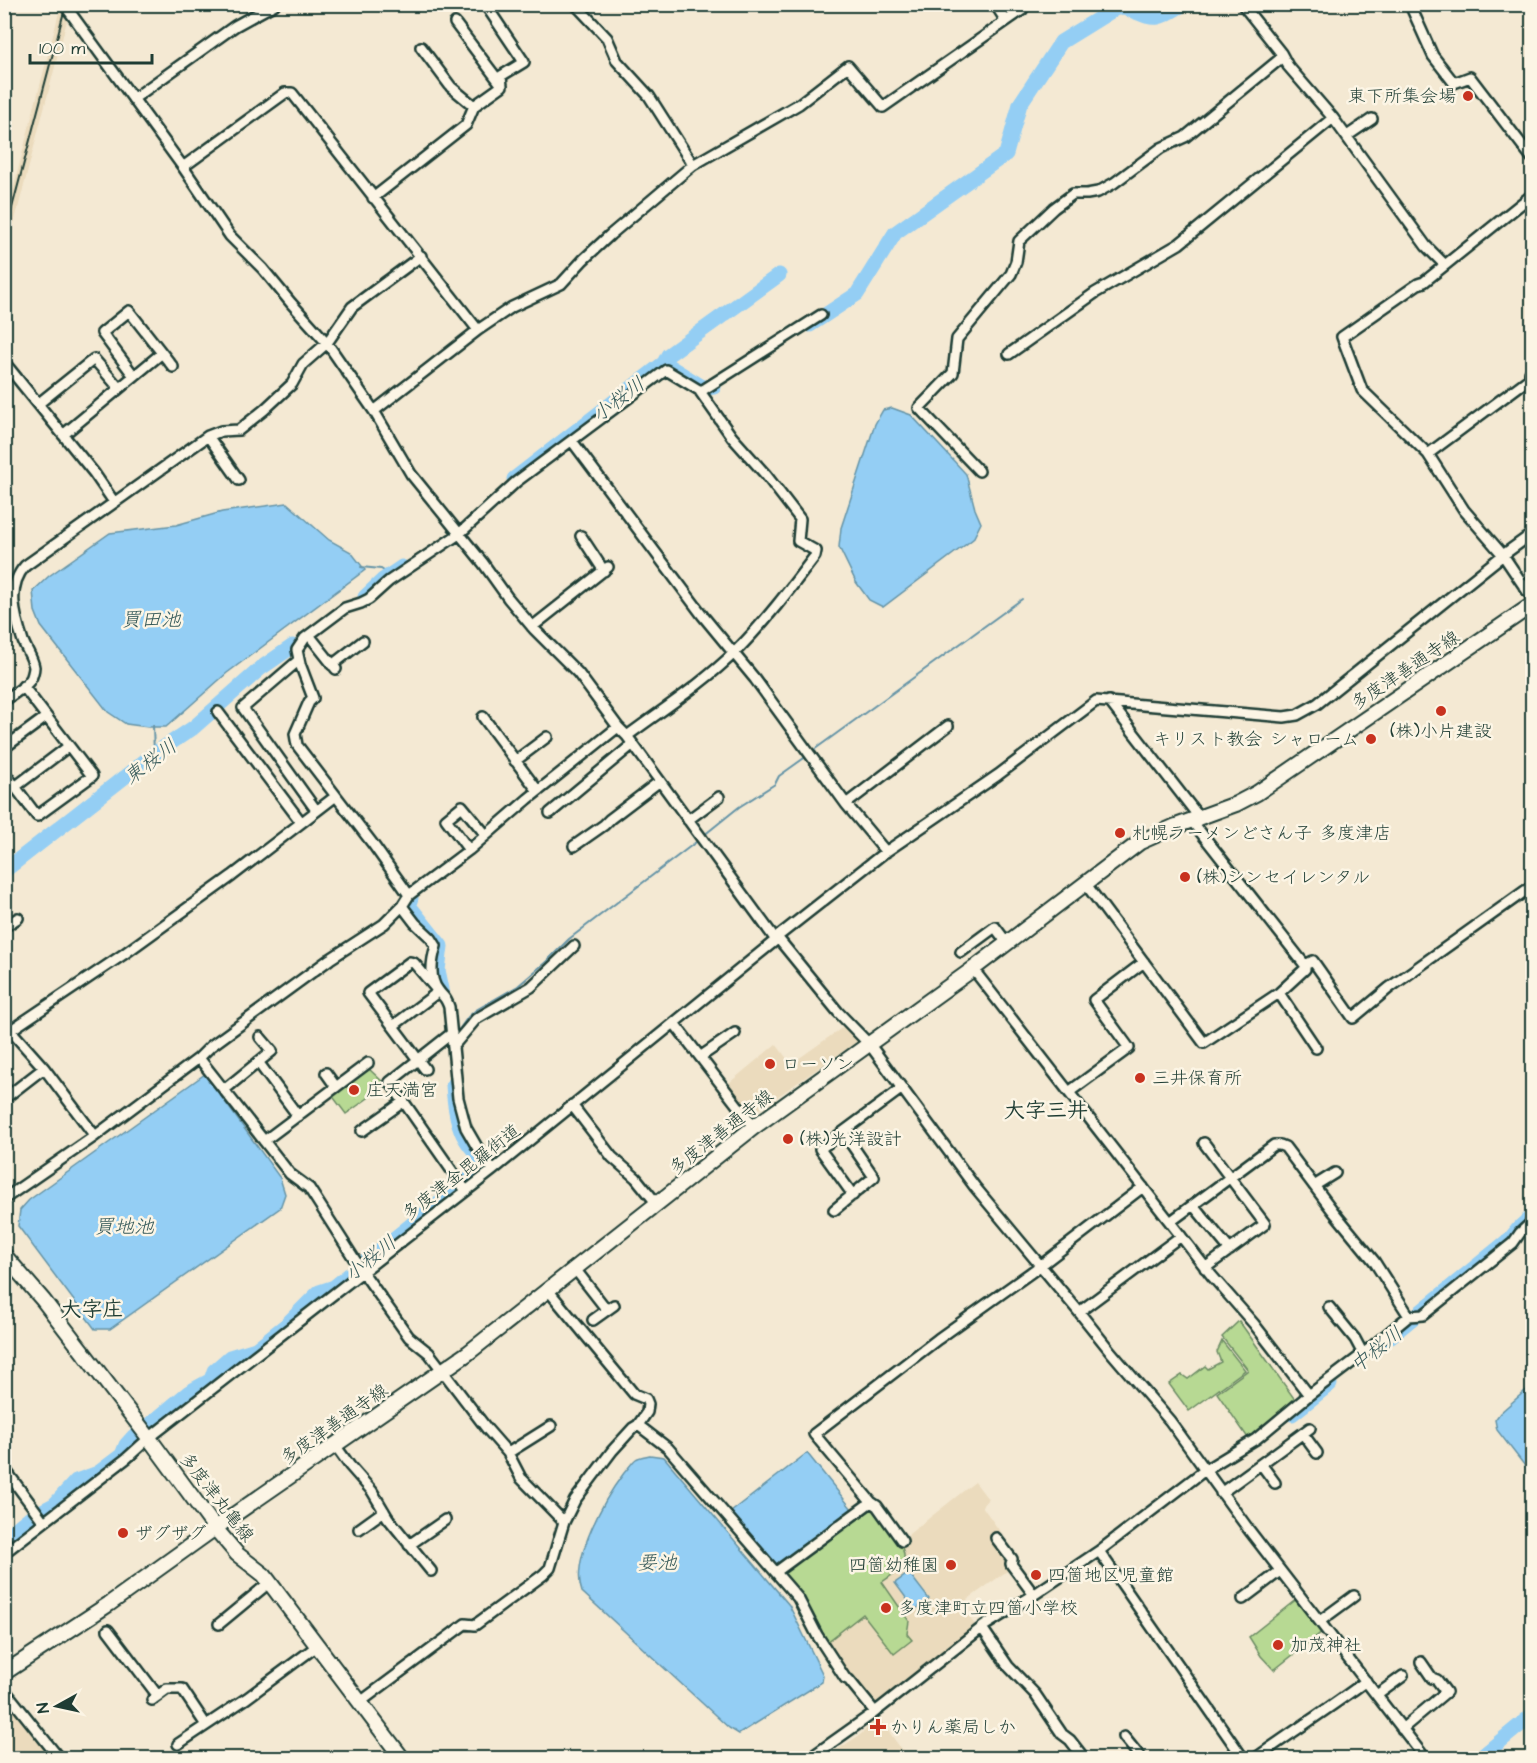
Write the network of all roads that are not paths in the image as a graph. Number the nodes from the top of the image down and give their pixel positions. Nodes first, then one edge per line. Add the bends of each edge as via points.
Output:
1 (64, 4) edge
2 (275, 4) edge
3 (485, 4) edge
4 (576, 4) edge
5 (995, 4) edge
6 (1242, 4) edge
7 (1414, 4) edge
8 (1024, 5) edge
9 (1006, 21) junction
10 (454, 23) dead end
11 (421, 47) dead end
12 (1281, 51) junction
13 (502, 86) junction
14 (134, 99) junction
15 (474, 106) junction
16 (1333, 118) junction
17 (1372, 119) dead end
18 (1347, 136) junction
19 (1533, 158) edge
20 (693, 165) junction
21 (183, 167) junction
22 (1533, 195) edge
23 (373, 198) junction
24 (421, 256) junction
25 (1445, 265) junction
26 (821, 315) dead end
27 (478, 330) junction
28 (327, 343) junction
29 (162, 353) junction
30 (1009, 354) dead end
31 (4, 362) edge
32 (173, 367) dead end
33 (1533, 370) edge
34 (134, 376) junction
35 (119, 388) junction
36 (704, 389) junction
37 (38, 404) junction
38 (374, 411) junction
39 (63, 435) junction
40 (208, 436) junction
41 (572, 441) junction
42 (1428, 454) junction
43 (979, 471) dead end
44 (239, 480) dead end
45 (114, 502) junction
46 (459, 534) junction
47 (1533, 534) edge
48 (581, 536) dead end
49 (1503, 555) junction
50 (1533, 598) edge
51 (1533, 605) edge
52 (532, 627) junction
53 (309, 635) junction
54 (363, 641) dead end
55 (734, 653) junction
56 (297, 662) junction
57 (23, 686) junction
58 (4, 700) edge
59 (1109, 701) junction
60 (218, 712) dead end
61 (46, 717) junction
62 (483, 717) dead end
63 (948, 726) dead end
64 (618, 727) junction
65 (627, 735) junction
66 (548, 737) dead end
67 (633, 744) junction
68 (69, 746) junction
69 (4, 748) edge
70 (515, 761) junction
71 (4, 772) edge
72 (660, 781) junction
73 (15, 787) junction
74 (538, 791) junction
75 (336, 796) junction
76 (719, 797) dead end
77 (846, 804) junction
78 (316, 810) junction
79 (550, 813) dead end
80 (1195, 819) junction
81 (688, 820) junction
82 (301, 822) junction
83 (486, 835) junction
84 (574, 846) dead end
85 (470, 850) junction
86 (886, 852) junction
87 (1085, 883) junction
88 (1533, 886) edge
89 (409, 896) junction
90 (402, 906) junction
91 (18, 918) dead end
92 (4, 927) edge
93 (777, 938) junction
94 (1008, 943) junction
95 (574, 946) dead end
96 (961, 952) dead end
97 (1144, 962) junction
98 (1305, 964) junction
99 (973, 969) junction
100 (437, 990) junction
101 (1279, 993) junction
102 (675, 1023) junction
103 (393, 1026) junction
104 (7, 1029) edge
105 (452, 1033) junction
106 (735, 1033) dead end
107 (260, 1037) dead end
108 (454, 1045) junction
109 (870, 1045) junction
110 (1316, 1048) dead end
111 (700, 1057) junction
112 (199, 1058) junction
113 (419, 1060) junction
114 (258, 1062) junction
115 (368, 1063) dead end
116 (44, 1068) junction
117 (425, 1069) dead end
118 (326, 1072) dead end
119 (336, 1087) junction
120 (901, 1089) junction
121 (224, 1090) junction
122 (1069, 1092) junction
123 (4, 1100) edge
124 (403, 1101) junction
125 (572, 1105) junction
126 (298, 1116) junction
127 (754, 1127) junction
128 (362, 1131) dead end
129 (843, 1132) junction
130 (94, 1136) junction
131 (264, 1141) junction
132 (1204, 1143) dead end
133 (493, 1170) junction
134 (1335, 1173) dead end
135 (1230, 1178) junction
136 (1314, 1186) junction
137 (1143, 1187) junction
138 (466, 1191) junction
139 (853, 1195) junction
140 (4, 1199) edge
141 (657, 1204) junction
142 (1193, 1205) junction
143 (834, 1210) dead end
144 (1170, 1222) junction
145 (1533, 1222) edge
146 (1181, 1236) junction
147 (1230, 1250) junction
148 (4, 1256) edge
149 (1040, 1266) junction
150 (1205, 1268) junction
151 (575, 1269) junction
152 (362, 1271) junction
153 (548, 1290) junction
154 (1329, 1307) dead end
155 (1079, 1312) junction
156 (1414, 1315) junction
157 (593, 1320) dead end
158 (1363, 1354) junction
159 (442, 1371) junction
160 (1309, 1395) junction
161 (638, 1425) junction
162 (551, 1426) dead end
163 (149, 1438) junction
164 (335, 1445) junction
165 (508, 1453) junction
166 (1317, 1453) dead end
167 (1261, 1464) junction
168 (4, 1468) edge
169 (1205, 1470) junction
170 (1275, 1483) dead end
171 (1221, 1493) junction
172 (871, 1502) junction
173 (384, 1512) junction
174 (40, 1516) junction
175 (445, 1520) dead end
176 (564, 1522) junction
177 (215, 1528) junction
178 (359, 1529) dead end
179 (996, 1538) dead end
180 (902, 1541) dead end
181 (409, 1545) junction
182 (1099, 1551) junction
183 (4, 1553) edge
184 (431, 1571) dead end
185 (1280, 1571) junction
186 (776, 1572) junction
187 (270, 1582) junction
188 (1034, 1595) junction
189 (1354, 1596) dead end
190 (1243, 1599) dead end
191 (1320, 1621) junction
192 (219, 1624) dead end
193 (982, 1628) junction
194 (108, 1630) dead end
195 (317, 1646) junction
196 (1421, 1662) dead end
197 (4, 1673) edge
198 (1403, 1676) dead end
199 (1366, 1681) junction
200 (4, 1689) edge
201 (1377, 1695) junction
202 (359, 1703) junction
203 (875, 1712) junction
204 (206, 1725) junction
205 (1402, 1729) junction
206 (1125, 1737) dead end
207 (178, 1744) dead end
208 (1137, 1757) edge
209 (60, 1758) edge
210 (402, 1758) edge
211 (811, 1758) edge
212 (1084, 1758) edge
213 (1243, 1758) edge
214 (1256, 1758) edge
215 (1425, 1758) edge

1 - 14 street
2 - 14 street via 235,26
3 - 13 street via 524,62 501,76
4 - 20 street via 607,38 617,61 649,96
5 - 9 street
6 - 12 street
7 - 19 street via 1411,7 1433,56 1454,83 1470,77
8 - 9 street
9 - 20 street via 883,107 848,66 799,104
10 - 13 street
11 - 15 street via 451,87
12 - 16 street via 1288,66
12 - 43 street via 1280,59 1185,137 1161,148 1098,192 1073,194 1019,241 1011,274 957,339 952,373 918,408
13 - 15 street
14 - 21 street
15 - 23 street via 466,124
16 - 18 street
16 - 30 street via 1179,244 1095,293
17 - 18 street
18 - 25 street via 1426,246
20 - 27 street via 610,235 561,284 512,307
21 - 23 street via 285,93 292,93
21 - 28 street via 230,236
22 - 25 street
23 - 24 street
24 - 27 street
24 - 28 street via 352,307
25 - 42 street via 1342,337 1362,390
26 - 36 street
27 - 38 street
28 - 38 street
28 - 40 street via 303,364 292,384 239,430
29 - 32 street
29 - 34 street
29 - 34 street via 129,311 102,333
31 - 37 street
33 - 42 street via 1530,378
34 - 35 street
35 - 37 street via 94,359
35 - 39 street
36 - 41 street via 666,370
36 - 55 street via 732,437 801,519 798,541 816,551 768,617
37 - 39 street
38 - 46 street via 411,474
39 - 45 street
40 - 44 street via 231,462
40 - 45 street
41 - 46 street via 516,482
41 - 55 street
42 - 49 street via 1464,510
45 - 57 street via 25,566 16,578 16,613 34,667 31,680
46 - 52 street
46 - 53 street
47 - 49 street
48 - 52 street via 606,569
49 - 50 street
49 - 59 street via 1317,704 1297,715
51 - 80 main road, 多度津善通寺線 via 1272,783 1236,804
52 - 64 street via 578,673
53 - 54 street via 334,667
53 - 56 street via 297,650
55 - 65 street
55 - 77 street
56 - 75 street via 311,700 295,734 297,745
56 - 78 street via 243,708
57 - 58 street
57 - 61 street
59 - 80 street
59 - 86 street, 多度津金毘羅街道 via 1096,701
60 - 82 street
61 - 68 street
61 - 69 street
62 - 70 street
63 - 77 street
64 - 65 street
64 - 74 street
65 - 67 street
66 - 70 street
67 - 72 street
67 - 79 street via 602,776
68 - 73 street
68 - 73 street via 92,776 37,816
70 - 74 street
71 - 73 street
72 - 81 street
72 - 84 street
74 - 83 street
75 - 78 street
75 - 89 street
76 - 81 street
77 - 86 street
78 - 82 street
80 - 87 main road, 多度津善通寺線 via 1140,843
80 - 98 street
81 - 93 street
82 - 104 street via 133,947
83 - 85 street
83 - 85 street via 462,806 446,819
85 - 89 street
86 - 93 street, 多度津金毘羅街道
87 - 94 main road, 多度津善通寺線
87 - 97 street
88 - 98 street via 1353,1018 1312,961
89 - 90 street
90 - 100 street via 435,945 432,961
90 - 112 street via 384,924 330,959
91 - 92 street
93 - 102 street, 多度津金毘羅街道
93 - 109 street
94 - 96 street via 995,927
94 - 99 main road, 多度津善通寺線
95 - 108 street via 531,987 476,1019
97 - 101 street via 1204,1043
97 - 122 street via 1094,1000 1129,1048
98 - 101 street via 1305,969
99 - 109 main road, 多度津善通寺線
99 - 122 street
100 - 103 street
100 - 103 street via 410,962 369,993
100 - 105 street via 449,1007
101 - 110 street
102 - 111 street
102 - 125 street, 多度津金毘羅街道
103 - 113 street
104 - 116 street
105 - 108 street
105 - 113 street
106 - 111 street
107 - 114 street via 272,1051
108 - 133 street via 458,1098 466,1128
109 - 120 street
109 - 127 main road, 多度津善通寺線
111 - 127 street
112 - 121 street
112 - 130 street
113 - 117 street
113 - 124 street via 390,1083
114 - 121 street
114 - 126 street
115 - 119 street
116 - 123 street
116 - 130 street
118 - 119 street
119 - 126 street
120 - 129 street
120 - 149 street
121 - 131 street
122 - 137 street
124 - 128 street via 375,1117
124 - 138 street
125 - 133 street, 多度津金毘羅街道
125 - 141 street via 612,1157
126 - 131 street
127 - 141 main road, 多度津善通寺線
129 - 139 street via 874,1177
129 - 139 street via 820,1149
130 - 140 street
131 - 152 street via 290,1174 309,1188
132 - 135 street
133 - 138 street, 多度津金毘羅街道
134 - 136 street
135 - 136 street via 1274,1145 1280,1145
135 - 142 street
135 - 147 street via 1265,1224
136 - 156 street
137 - 144 street
137 - 149 street
138 - 152 street, 多度津金毘羅街道
139 - 143 street
141 - 151 main road, 多度津善通寺線
142 - 144 street
142 - 147 street
144 - 146 street
145 - 156 street via 1513,1243 1423,1315
146 - 150 street
146 - 155 street
147 - 150 street
148 - 163 main road, 多度津丸亀線 via 44,1300
149 - 155 street
149 - 172 street via 814,1434
150 - 160 street
151 - 153 main road, 多度津善通寺線
151 - 157 street via 610,1307
152 - 159 street via 409,1337 429,1353
152 - 163 street, 多度津金毘羅街道
153 - 159 main road, 多度津善通寺線
153 - 161 street via 634,1394 646,1399 647,1412
154 - 158 street
155 - 169 street via 1170,1421
156 - 158 street
158 - 160 street
159 - 164 main road, 多度津善通寺線
159 - 165 street
160 - 169 street via 1256,1439
161 - 176 street via 612,1451
161 - 186 street via 668,1448
162 - 165 street via 533,1443
163 - 174 street, 多度津金毘羅街道 via 127,1458
163 - 177 main road, 多度津丸亀線
164 - 173 street
164 - 177 main road, 多度津善通寺線
165 - 176 street via 521,1478
166 - 167 street via 1307,1431
167 - 170 street
167 - 171 street
168 - 174 street
169 - 171 street
169 - 182 street
171 - 185 street
172 - 180 street
172 - 186 street
173 - 178 street
173 - 181 street
174 - 183 street, 多度津金毘羅街道
175 - 181 street
176 - 202 street via 543,1575 475,1624 465,1624
177 - 187 main road, 多度津丸亀線 via 237,1554
177 - 197 main road, 多度津善通寺線
179 - 188 street
181 - 184 street
182 - 188 street
182 - 213 street
185 - 190 street
185 - 191 street
186 - 203 street via 798,1598 845,1678
187 - 192 street
187 - 195 main road, 多度津丸亀線
188 - 193 street
189 - 191 street
191 - 199 street
193 - 203 street
193 - 212 street via 1008,1666
194 - 204 street via 155,1698 167,1689 182,1689
195 - 202 main road, 多度津丸亀線
195 - 204 street
196 - 205 street via 1446,1692
198 - 201 street
199 - 201 street
199 - 214 street
200 - 209 street
201 - 205 street
202 - 210 main road, 多度津丸亀線
203 - 211 street
204 - 207 street
205 - 215 street
206 - 208 street

